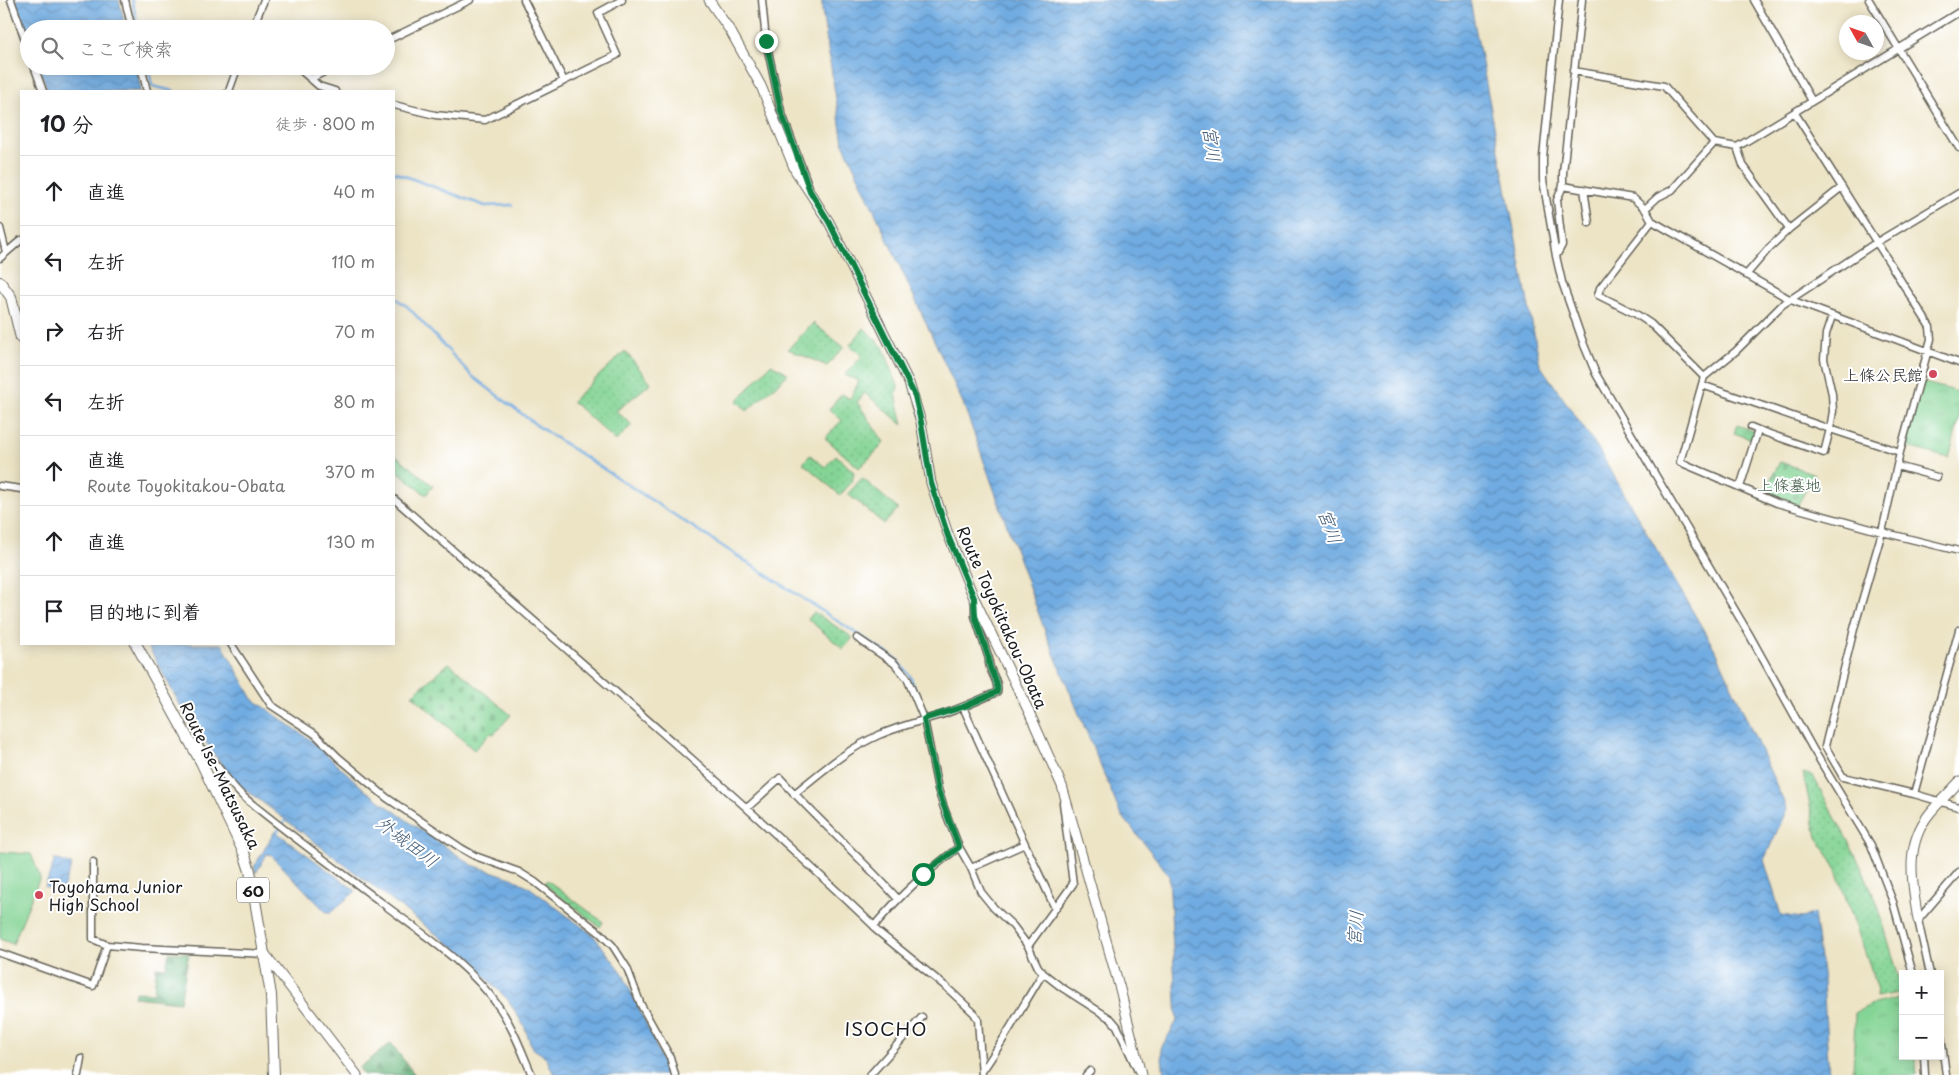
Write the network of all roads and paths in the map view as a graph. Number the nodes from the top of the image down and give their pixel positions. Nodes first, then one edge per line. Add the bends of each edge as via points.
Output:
1 (11, 0) edge
2 (125, 0) edge
3 (264, 0) edge
4 (470, 0) edge
5 (524, 0) edge
6 (622, 0) edge
7 (709, 0) edge
8 (762, 0) edge
9 (1559, 0) edge
10 (1582, 0) edge
11 (1754, 0) edge
12 (1868, 0) edge
13 (1959, 12) edge
14 (130, 20) edge
15 (256, 20) edge
16 (20, 26) edge
17 (395, 38) edge
18 (1898, 48) junction
19 (1572, 71) junction
20 (37, 75) edge
21 (143, 75) edge
22 (235, 75) edge
23 (306, 75) edge
24 (318, 75) edge
25 (310, 79) junction
26 (564, 81) junction
27 (43, 90) edge
28 (147, 90) edge
29 (229, 90) edge
30 (332, 90) edge
31 (1812, 102) junction
32 (395, 105) edge
33 (1795, 113) junction
34 (1714, 143) junction
35 (1738, 147) junction
36 (1959, 148) edge
37 (1563, 186) junction
38 (1842, 187) junction
39 (1584, 189) junction
40 (810, 191) junction
41 (1959, 193) edge
42 (1645, 210) junction
43 (1652, 221) junction
44 (1590, 223) dead end
45 (0, 228) edge
46 (1789, 229) junction
47 (20, 241) edge
48 (1877, 242) junction
49 (6, 252) junction
50 (1556, 256) junction
51 (0, 258) edge
52 (1746, 275) junction
53 (0, 282) edge
54 (1790, 300) junction
55 (1832, 316) junction
56 (20, 334) edge
57 (1928, 352) junction
58 (1959, 363) edge
59 (1704, 377) junction
60 (1702, 385) junction
61 (1751, 427) dead end
62 (1830, 429) junction
63 (1758, 430) junction
64 (1900, 452) junction
65 (1897, 466) junction
66 (1937, 477) dead end
67 (0, 486) edge
68 (1740, 488) junction
69 (20, 489) edge
70 (395, 499) edge
71 (1882, 532) junction
72 (1959, 551) edge
73 (974, 598) junction
74 (1959, 630) edge
75 (857, 638) dead end
76 (137, 645) edge
77 (232, 645) edge
78 (963, 707) junction
79 (924, 719) junction
80 (188, 738) junction
81 (1959, 782) edge
82 (1062, 786) junction
83 (794, 794) junction
84 (1914, 794) junction
85 (1941, 802) junction
86 (1959, 807) edge
87 (748, 808) junction
88 (1025, 844) junction
89 (959, 847) junction
90 (93, 862) dead end
91 (971, 868) junction
92 (1959, 872) edge
93 (898, 898) junction
94 (1055, 908) junction
95 (1918, 920) junction
96 (874, 926) junction
97 (107, 945) junction
98 (1028, 946) junction
99 (0, 954) edge
100 (264, 954) junction
101 (1912, 970) edge
102 (1929, 970) edge
103 (1043, 972) junction
104 (922, 1017) dead end
105 (81, 1058) dead end
106 (1944, 1059) edge
107 (1924, 1060) edge
108 (983, 1073) edge
109 (78, 1075) edge
110 (274, 1075) edge
111 (357, 1075) edge
112 (532, 1075) edge
113 (674, 1075) edge
114 (870, 1075) edge
115 (1140, 1075) edge
116 (1925, 1075) edge
117 (1946, 1075) edge

1 - 16 street
2 - 14 street
3 - 15 street
4 - 17 street
5 - 26 street
6 - 26 street via 598,12 617,55
7 - 40 main road, Route Toyokitakou-Obata via 731,32 760,86 795,170
8 - 40 street via 766,41 781,111
9 - 50 street via 1543,157 1543,180
10 - 19 street
11 - 31 street
12 - 18 street
13 - 18 street
18 - 31 street
18 - 36 street
19 - 34 street via 1664,86
19 - 37 street
20 - 27 street
21 - 28 street
22 - 29 street
23 - 25 street
24 - 25 street
25 - 30 street
26 - 32 street via 485,120 435,115
31 - 33 street
33 - 35 street
33 - 38 street
34 - 35 street
34 - 42 street via 1672,190 1658,197
35 - 46 street via 1743,165
37 - 39 street
37 - 50 street via 1558,200 1562,245
38 - 46 street
38 - 48 street
39 - 42 street via 1633,198
39 - 44 street
40 - 73 main road, Route Toyokitakou-Obata via 829,222 909,383 921,422 931,483 948,536
41 - 48 street
42 - 43 street
43 - 52 street
43 - 59 street via 1600,288 1598,295 1651,324
45 - 49 street
46 - 52 street
47 - 49 street
48 - 54 street
48 - 57 street via 1930,327
49 - 51 street
50 - 101 street via 1592,367 1871,845
52 - 54 street
53 - 56 main road via 10,297
54 - 55 street
54 - 59 street
55 - 57 street
55 - 62 street via 1826,334 1824,359 1832,394
57 - 58 street
57 - 64 street
59 - 60 street
60 - 62 street
60 - 68 street via 1680,462
61 - 63 street
62 - 63 street via 1824,453
62 - 64 street
63 - 68 street
64 - 65 street
65 - 66 street
65 - 71 street
67 - 69 street
68 - 71 street via 1777,503
70 - 87 street
71 - 72 street
71 - 84 street via 1825,746 1843,777
73 - 78 street via 975,616 989,659 988,665 998,687 997,692
73 - 82 main road, Route Toyokitakou-Obata
74 - 84 street
75 - 79 street via 904,673
76 - 80 main road, Route Ise-Matsusaka / 60
77 - 113 street via 271,705 315,734 387,798 475,856 519,872 536,882 600,932 626,968 641,1005 670,1057
78 - 79 street
78 - 88 street
79 - 83 street via 880,734 862,744 838,758
79 - 89 street via 938,790
80 - 100 main road, Route Ise-Matsusaka / 60 via 244,853
80 - 112 street via 199,745 244,798 414,926 478,980 499,1007
81 - 85 main road
82 - 94 street via 1073,884
82 - 115 main road, Route Toyokitakou-Obata via 1120,989
83 - 87 street via 780,778
83 - 93 street
84 - 85 street
85 - 86 street
85 - 95 main road via 1920,828 1911,855
87 - 96 street
88 - 91 street
88 - 94 street
89 - 91 street
89 - 93 street
90 - 97 street via 92,939
91 - 98 street via 981,892
92 - 95 street
93 - 96 street
94 - 98 street
95 - 102 street
96 - 108 street via 974,1013 978,1020
97 - 99 street via 93,986
97 - 100 street
98 - 103 street
100 - 110 main road, Route Ise-Matsusaka / 60 via 271,995
100 - 111 main road
103 - 108 street
103 - 115 street via 1111,1019
104 - 114 street
105 - 109 street
106 - 117 street
107 - 116 street

